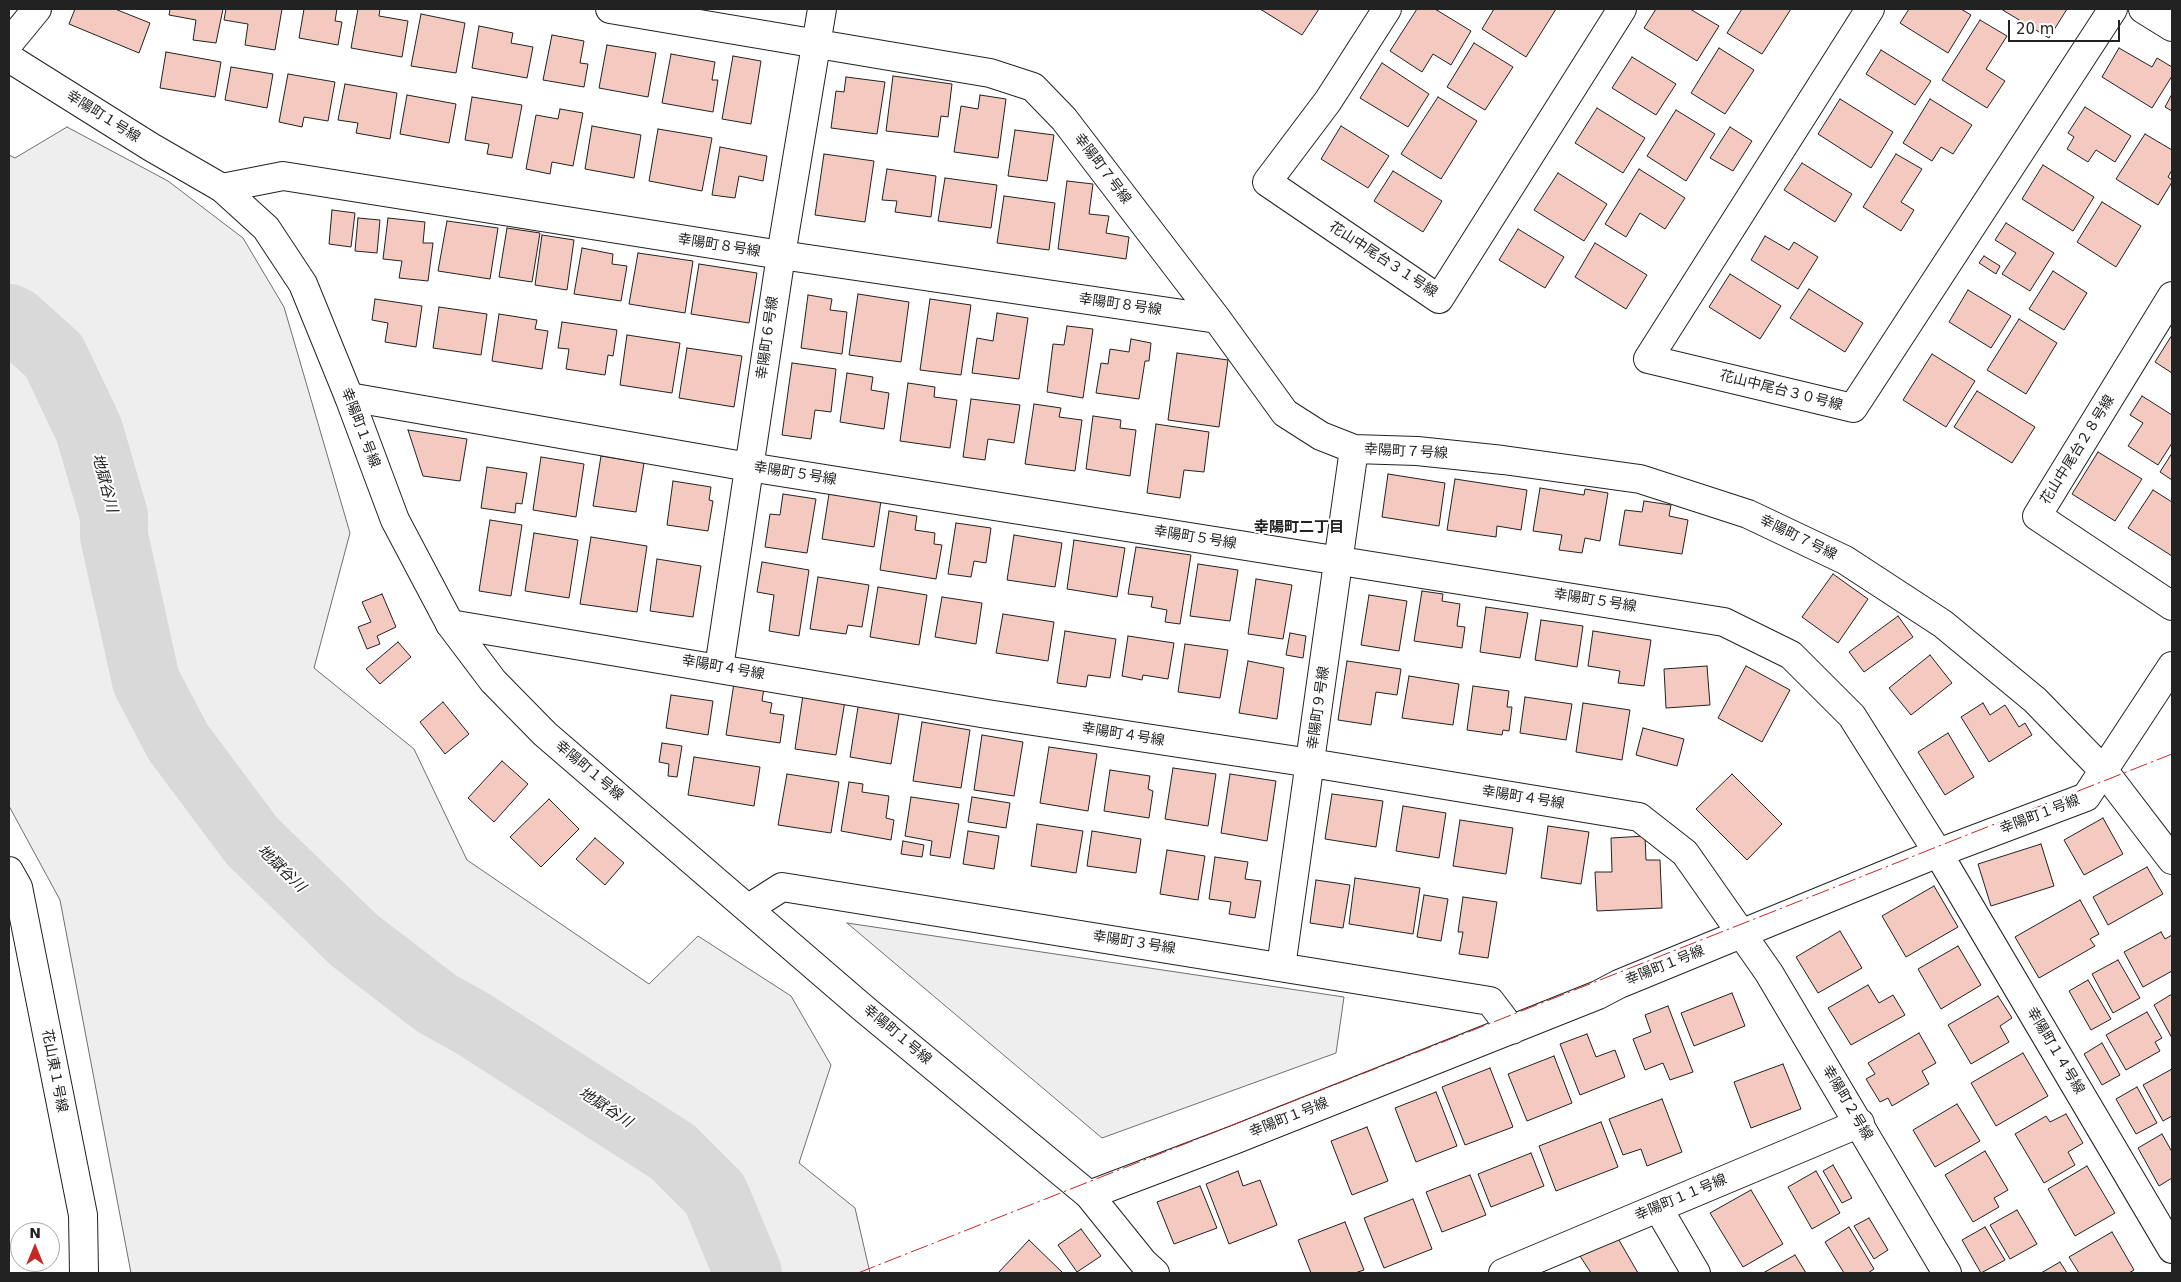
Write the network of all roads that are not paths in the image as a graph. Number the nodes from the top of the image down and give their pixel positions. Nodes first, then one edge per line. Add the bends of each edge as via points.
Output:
1 (37, 9) edge
2 (610, 9) edge
3 (822, 9) edge
4 (1387, 9) edge
5 (1622, 9) edge
6 (1870, 9) edge
7 (2113, 9) edge
8 (2143, 9) edge
9 (2172, 27) edge
10 (9, 43) edge
11 (817, 45) junction
12 (9, 58) edge
13 (222, 188) junction
14 (780, 255) junction
15 (2172, 296) edge
16 (1217, 319) junction
17 (349, 397) junction
18 (1354, 449) junction
19 (750, 467) junction
20 (1340, 562) junction
21 (2172, 606) edge
22 (450, 624) junction
23 (2172, 666) edge
24 (720, 668) junction
25 (1311, 763) junction
26 (2104, 771) junction
27 (1938, 853) junction
28 (2172, 860) edge
29 (9, 871) edge
30 (749, 908) junction
31 (1742, 936) junction
32 (1281, 967) junction
33 (1512, 1030) junction
34 (1860, 1123) junction
35 (1089, 1195) junction
36 (1658, 1208) junction
37 (2172, 1249) edge
38 (84, 1273) edge
39 (1155, 1273) edge
40 (1502, 1273) edge
41 (1696, 1273) edge
42 (1947, 1273) edge

1 - 10 street
2 - 11 street, 幸陽町７号線
3 - 11 street, 幸陽町６号線
4 - 5 street, 花山中尾台３１号線 via 1328,101 1267,182 1439,299
6 - 7 street, 花山中尾台３０号線 via 1648,359 1853,408
8 - 9 street
11 - 14 street, 幸陽町６号線
11 - 16 street, 幸陽町７号線 via 990,73 1033,87 1064,119
12 - 13 street, 幸陽町１号線
13 - 14 street, 幸陽町８号線 via 283,176
13 - 17 street, 幸陽町１号線 via 266,228 303,284
14 - 16 street, 幸陽町８号線
14 - 19 street, 幸陽町６号線
15 - 21 street, 花山中尾台２８号線 via 2037,516
16 - 18 street, 幸陽町７号線 via 1285,413 1321,436
17 - 19 street, 幸陽町５号線
17 - 22 street, 幸陽町１号線 via 395,520
18 - 20 street, 幸陽町９号線
18 - 26 street, 幸陽町７号線 via 1417,450 1640,479 1748,514 1845,560 1943,624 2034,700
19 - 20 street, 幸陽町５号線
19 - 24 street, 幸陽町６号線
20 - 25 street, 幸陽町９号線
20 - 27 street, 幸陽町５号線 via 1724,622 1733,626 1791,655 1852,716
22 - 24 street, 幸陽町４号線
22 - 30 street, 幸陽町１号線 via 493,681 546,734
23 - 26 street, 幸陽町１号線
24 - 25 street, 幸陽町４号線 via 987,714
25 - 31 street, 幸陽町４号線 via 1639,817 1684,853
25 - 32 street, 幸陽町９号線
26 - 27 street, 幸陽町１号線 via 2086,798
26 - 28 street, 幸陽町７号線
27 - 31 street, 幸陽町１号線
27 - 37 street, 幸陽町１４号線
29 - 38 street, 花山東１号線 via 18,887 83,1215
30 - 32 street, 幸陽町３号線 via 782,887
30 - 35 street, 幸陽町１号線 via 863,1008
31 - 33 street, 幸陽町１号線
31 - 34 street, 幸陽町２号線 via 1769,972
32 - 33 street, 幸陽町３号線 via 1490,1001
33 - 35 street, 幸陽町１号線
34 - 36 street, 幸陽町１１号線
34 - 42 street, 幸陽町２号線
35 - 39 street
36 - 40 street, 幸陽町１１号線
36 - 41 street

